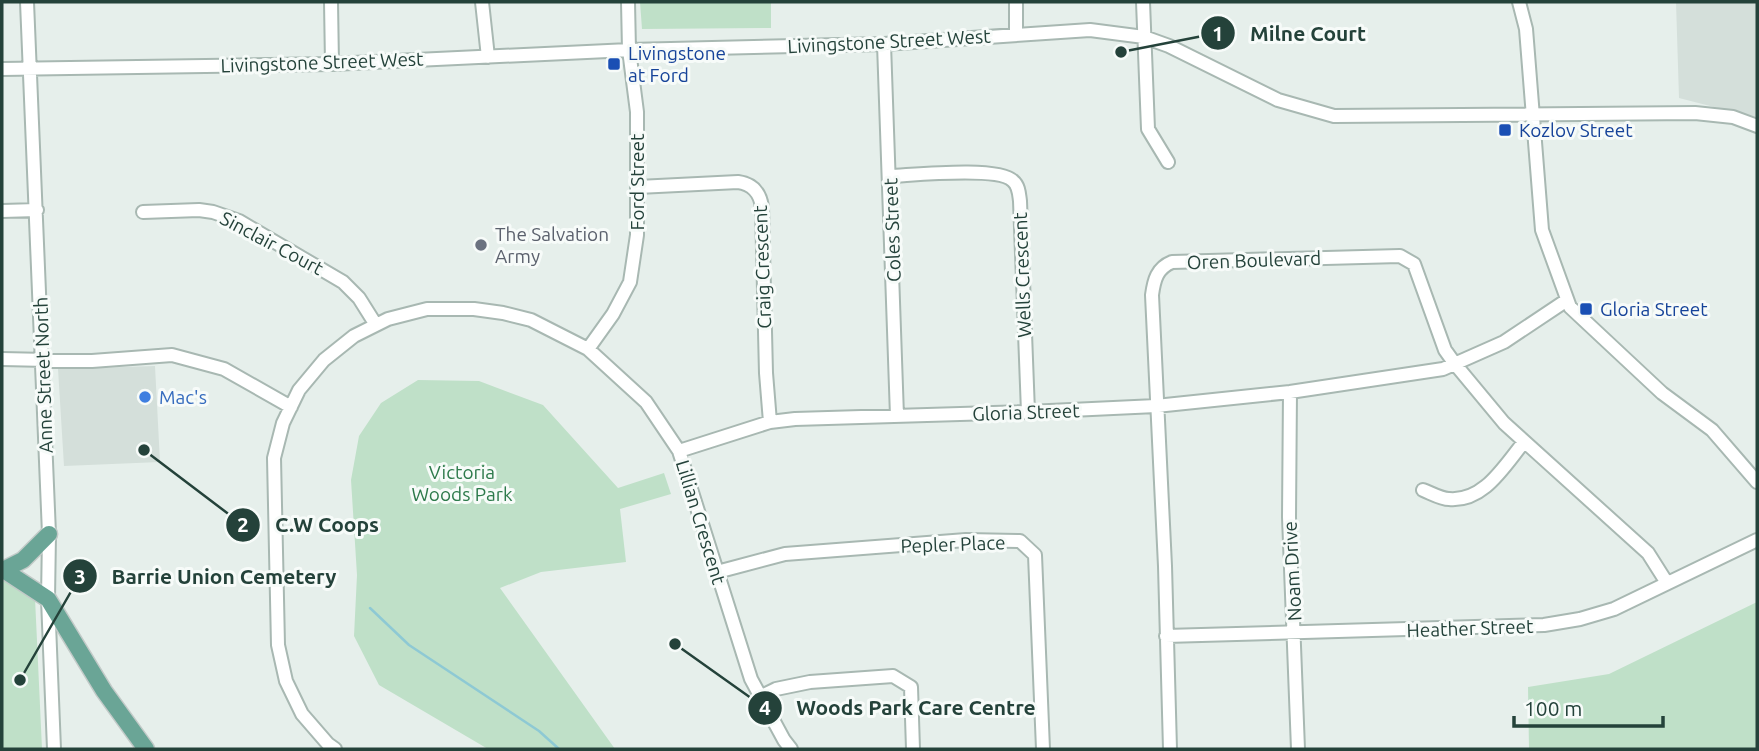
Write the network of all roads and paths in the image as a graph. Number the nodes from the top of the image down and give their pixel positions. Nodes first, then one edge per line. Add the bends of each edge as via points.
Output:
1 (27, 2) edge
2 (331, 2) edge
3 (482, 2) edge
4 (628, 2) edge
5 (1016, 2) edge
6 (1143, 2) edge
7 (1519, 2) edge
8 (1016, 35) junction
9 (1144, 37) junction
10 (884, 44) junction
11 (629, 50) junction
12 (488, 57) junction
13 (332, 64) junction
14 (2, 69) edge
15 (28, 69) junction
16 (1534, 114) junction
17 (1757, 126) edge
18 (1168, 162) dead end
19 (890, 176) junction
20 (638, 187) junction
21 (37, 210) junction
22 (2, 211) edge
23 (143, 212) dead end
24 (1567, 300) junction
25 (376, 325) junction
26 (588, 349) junction
27 (2, 359) edge
28 (42, 360) junction
29 (1455, 364) junction
30 (1290, 392) junction
31 (1156, 406) junction
32 (290, 407) junction
33 (1028, 412) junction
34 (897, 416) junction
35 (770, 422) junction
36 (1524, 442) junction
37 (679, 451) junction
38 (1757, 481) edge
39 (1423, 490) dead end
40 (49, 534) junction
41 (1757, 540) edge
42 (2, 570) edge
43 (717, 572) junction
44 (1667, 583) junction
45 (48, 599) junction
46 (1295, 634) junction
47 (1166, 636) junction
48 (762, 696) junction
49 (54, 749) edge
50 (146, 749) edge
51 (335, 749) edge
52 (791, 749) edge
53 (913, 749) edge
54 (1042, 749) edge
55 (1170, 749) edge
56 (1298, 749) edge

1 - 15 street, Anne Street North
2 - 13 street
3 - 12 street
4 - 11 street, Ford Street
5 - 8 street
6 - 9 street
7 - 16 street
8 - 9 street, Livingstone Street West via 1090,30
8 - 10 street, Livingstone Street West
9 - 16 street, Livingstone Street West via 1187,53 1278,100 1335,116
9 - 18 street via 1148,129
10 - 11 street, Livingstone Street West
10 - 19 street, Coles Street
11 - 12 street, Livingstone Street West
11 - 20 street, Ford Street via 637,112
12 - 13 street, Livingstone Street West
13 - 15 street, Livingstone Street West
14 - 15 street, Livingstone Street West
15 - 21 street, Anne Street North
16 - 17 street, Livingstone Street West via 1695,113 1733,117
16 - 24 street via 1542,230
19 - 33 street, Wells Crescent via 996,172 1014,181 1020,201
19 - 34 street, Coles Street
20 - 26 street, Ford Street via 630,282
20 - 35 street, Craig Crescent via 738,182 759,194
21 - 22 street
21 - 28 street, Anne Street North
23 - 25 street, Sinclair Court via 199,210 239,221 343,282
24 - 29 street, Gloria Street via 1504,342
24 - 38 street via 1662,393 1712,430
25 - 26 street, Lillian Crescent via 427,309 474,309 531,320
25 - 32 street, Lillian Crescent via 324,360
26 - 37 street, Lillian Crescent via 646,402
27 - 28 street
28 - 32 street via 172,355 224,369
28 - 40 street, Anne Street North
29 - 30 street, Gloria Street
29 - 31 street, Oren Boulevard via 1444,350 1414,264 1400,256 1172,262 1161,268 1153,285
29 - 36 street, Oren Boulevard
30 - 31 street, Gloria Street
30 - 46 street, Noam Drive via 1289,517
31 - 33 street, Gloria Street
31 - 47 street, Oren Boulevard
32 - 51 street, Lillian Crescent via 274,458 278,645 286,681 302,715
33 - 34 street, Gloria Street
34 - 35 street, Gloria Street
35 - 37 street, Gloria Street
36 - 39 street via 1475,496 1448,499
36 - 44 street, Oren Boulevard via 1648,552
37 - 43 street, Lillian Crescent
40 - 42 main road via 23,560
40 - 45 street, Anne Street North
41 - 44 street, Heather Street
42 - 45 main road
43 - 48 street, Lillian Crescent via 751,679
43 - 54 street, Pepler Place via 785,554 966,540 1020,541 1035,555
44 - 46 street, Heather Street via 1614,608 1544,625
45 - 49 street, Anne Street North
45 - 50 main road
46 - 47 street, Heather Street
46 - 56 street, Noam Drive
47 - 55 street, Oren Boulevard
48 - 52 street, Lillian Crescent
48 - 53 street via 810,682 893,676 911,687

